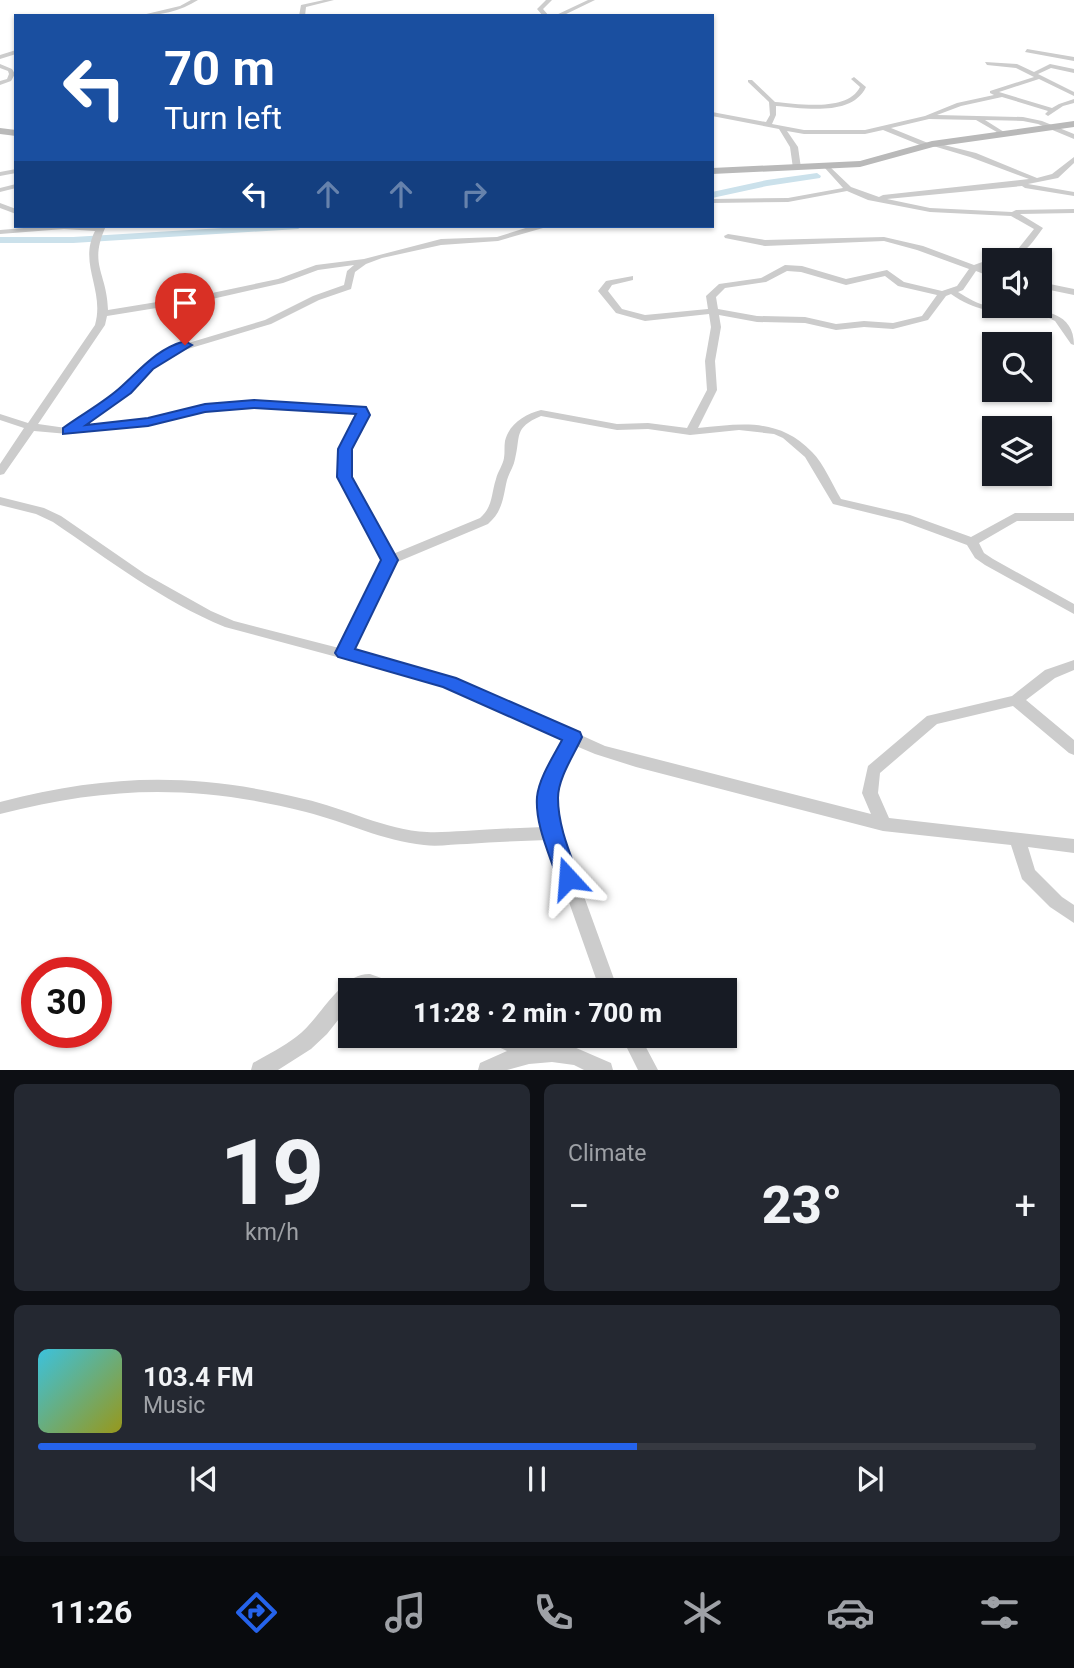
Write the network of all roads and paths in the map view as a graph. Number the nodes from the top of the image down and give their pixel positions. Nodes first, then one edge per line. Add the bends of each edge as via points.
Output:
1 (195, 0) edge
2 (331, 0) edge
3 (549, 0) edge
4 (592, 0) edge
5 (150, 14) edge
6 (302, 14) edge
7 (544, 14) edge
8 (561, 14) edge
9 (1027, 51) dead end
10 (1074, 59) edge
11 (987, 63) dead end
12 (0, 66) edge
13 (1074, 71) edge
14 (1037, 76) junction
15 (854, 79) dead end
16 (750, 81) dead end
17 (0, 83) edge
18 (1074, 86) edge
19 (1061, 88) junction
20 (1074, 94) edge
21 (1002, 95) junction
22 (1074, 101) edge
23 (773, 104) junction
24 (952, 106) junction
25 (1051, 110) junction
26 (714, 114) edge
27 (927, 117) junction
28 (977, 118) junction
29 (769, 123) junction
30 (1074, 124) edge
31 (1044, 125) junction
32 (885, 128) junction
33 (782, 129) junction
34 (1002, 133) junction
35 (1074, 137) edge
36 (928, 144) junction
37 (1074, 159) edge
38 (828, 167) junction
39 (797, 168) junction
40 (714, 171) edge
41 (1037, 180) junction
42 (1018, 184) junction
43 (848, 189) junction
44 (947, 192) junction
45 (1074, 194) edge
46 (871, 198) junction
47 (714, 201) edge
48 (1074, 211) edge
49 (966, 212) junction
50 (1002, 213) junction
51 (50, 228) edge
52 (81, 228) edge
53 (534, 228) edge
54 (100, 229) edge
55 (0, 232) edge
56 (728, 236) dead end
57 (369, 259) junction
58 (974, 268) junction
59 (982, 271) edge
60 (630, 278) dead end
61 (1052, 287) edge
62 (1074, 292) edge
63 (948, 293) junction
64 (714, 311) junction
65 (106, 313) junction
66 (1074, 342) edge
67 (0, 417) edge
68 (31, 427) junction
69 (68, 431) junction
70 (690, 432) junction
71 (0, 472) edge
72 (0, 501) edge
73 (1074, 517) edge
74 (972, 542) junction
75 (390, 560) junction
76 (1074, 610) edge
77 (344, 653) junction
78 (1074, 665) edge
79 (1016, 699) junction
80 (573, 737) junction
81 (1074, 749) edge
82 (0, 808) edge
83 (883, 824) junction
84 (552, 832) junction
85 (1017, 838) junction
86 (1074, 846) edge
87 (1074, 915) edge
88 (605, 978) edge
89 (338, 1006) edge
90 (522, 1048) edge
91 (637, 1048) edge
92 (536, 1054) junction
93 (260, 1069) edge
94 (487, 1069) edge
95 (604, 1069) edge
96 (649, 1069) edge

1 - 5 street
2 - 6 street via 303,6
3 - 7 street via 540,9
4 - 8 street
9 - 10 street
11 - 14 street via 1013,65
12 - 17 street via 12,74
13 - 14 street via 1050,66
14 - 19 street
14 - 21 street via 992,92
15 - 23 street via 863,92 849,102
16 - 23 street
18 - 19 street
19 - 20 street
21 - 24 street
21 - 25 street
22 - 25 street
23 - 29 street
24 - 27 street
24 - 28 street
25 - 31 street
26 - 29 street
27 - 28 street
27 - 32 street
28 - 31 street
28 - 34 street
29 - 33 street
30 - 31 street
31 - 34 street
31 - 35 street
32 - 33 street via 836,133
32 - 36 street
33 - 39 street via 794,147
34 - 36 street
36 - 38 street via 874,161
36 - 41 street via 973,155
37 - 41 street via 1059,174
38 - 39 street
38 - 43 street
39 - 40 street
41 - 42 street
42 - 44 street
42 - 45 street
43 - 46 street
43 - 47 street via 789,200
44 - 46 street
44 - 49 street
46 - 49 street via 914,208
48 - 50 street
49 - 50 street
50 - 58 street via 1039,228 1021,251
51 - 55 street
52 - 54 street
53 - 57 street via 498,239 441,242
54 - 65 street via 91,260
56 - 58 street via 765,243 884,239
57 - 65 street via 212,296
57 - 69 street via 351,271 348,287 268,322 168,352 126,390
58 - 59 street
58 - 63 street via 960,288
60 - 64 street via 609,284 603,291 619,311 653,318
61 - 62 street
63 - 64 street via 925,318 893,326 828,327 805,320 757,319
63 - 64 street via 901,284 887,273 845,282 792,268 764,279 722,286 711,296
63 - 66 street via 998,312 1052,316
64 - 70 street via 712,390
65 - 68 street
67 - 68 street
68 - 69 street
68 - 71 street
69 - 75 street via 254,404 361,410 363,415 345,449 344,477
70 - 74 street via 739,427 776,431 808,455 837,501
70 - 75 street via 648,426 617,428 550,413 533,414 514,433 499,504 492,515
72 - 77 street via 57,519 202,614
73 - 74 street via 1015,517
74 - 76 street via 989,562
75 - 77 street
77 - 80 street via 449,682
78 - 79 street via 1050,674
79 - 81 street
79 - 83 street via 932,720 873,770 870,793
80 - 83 street via 636,761
80 - 84 street via 547,798
82 - 84 street via 70,790 157,783 252,793 409,837
83 - 85 street
84 - 88 street
85 - 86 street
85 - 87 street via 1028,874
89 - 93 street via 304,1043
90 - 92 street
91 - 96 street
92 - 94 street
92 - 95 street via 572,1055

